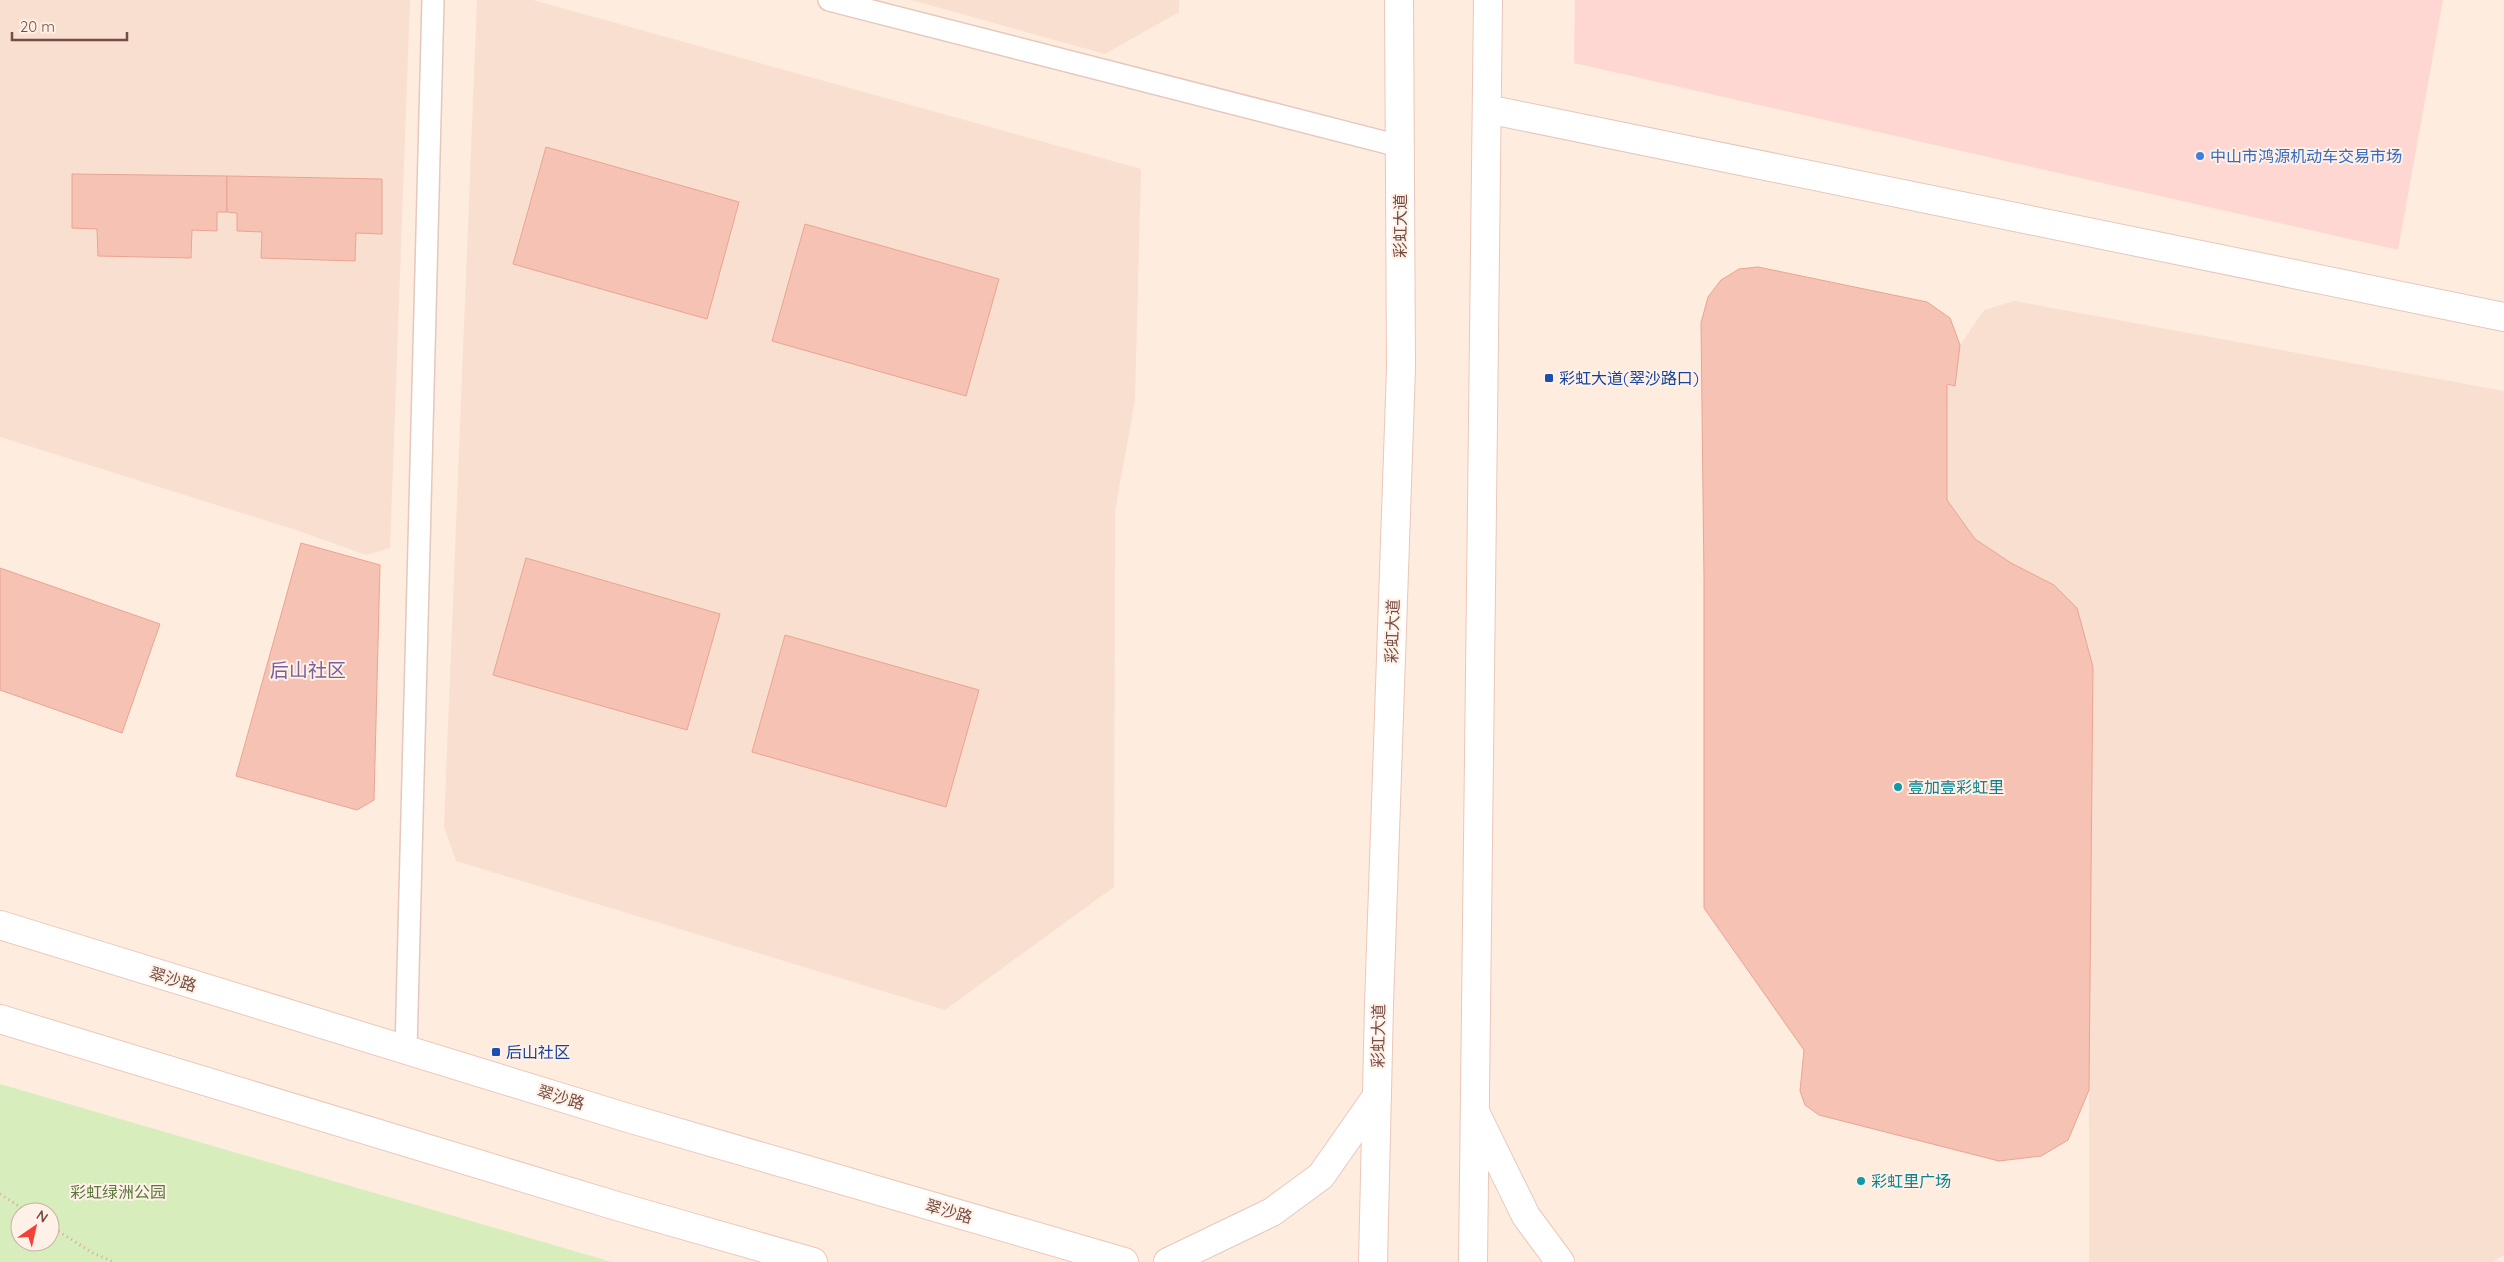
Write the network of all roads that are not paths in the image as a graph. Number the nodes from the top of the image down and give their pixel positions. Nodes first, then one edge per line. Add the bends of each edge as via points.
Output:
1 (433, 0) edge
2 (830, 0) edge
3 (1400, 0) edge
4 (1488, 0) edge
5 (1487, 109) junction
6 (1399, 146) junction
7 (2504, 317) edge
8 (0, 925) edge
9 (0, 1019) edge
10 (406, 1050) junction
11 (1377, 1096) junction
12 (1475, 1112) junction
13 (813, 1262) edge
14 (1124, 1262) edge
15 (1168, 1262) edge
16 (1373, 1262) edge
17 (1473, 1262) edge
18 (1560, 1262) edge

1 - 10 lane
2 - 6 lane
3 - 6 main road, 彩虹大道
4 - 5 main road
5 - 7 main road
5 - 12 main road
6 - 11 main road, 彩虹大道 via 1401,368
8 - 10 main road, 翠沙路
9 - 13 main road via 610,1204
10 - 14 main road, 翠沙路
11 - 15 main road via 1321,1176 1272,1212
11 - 16 main road, 彩虹大道
12 - 17 main road
12 - 18 main road via 1526,1216

